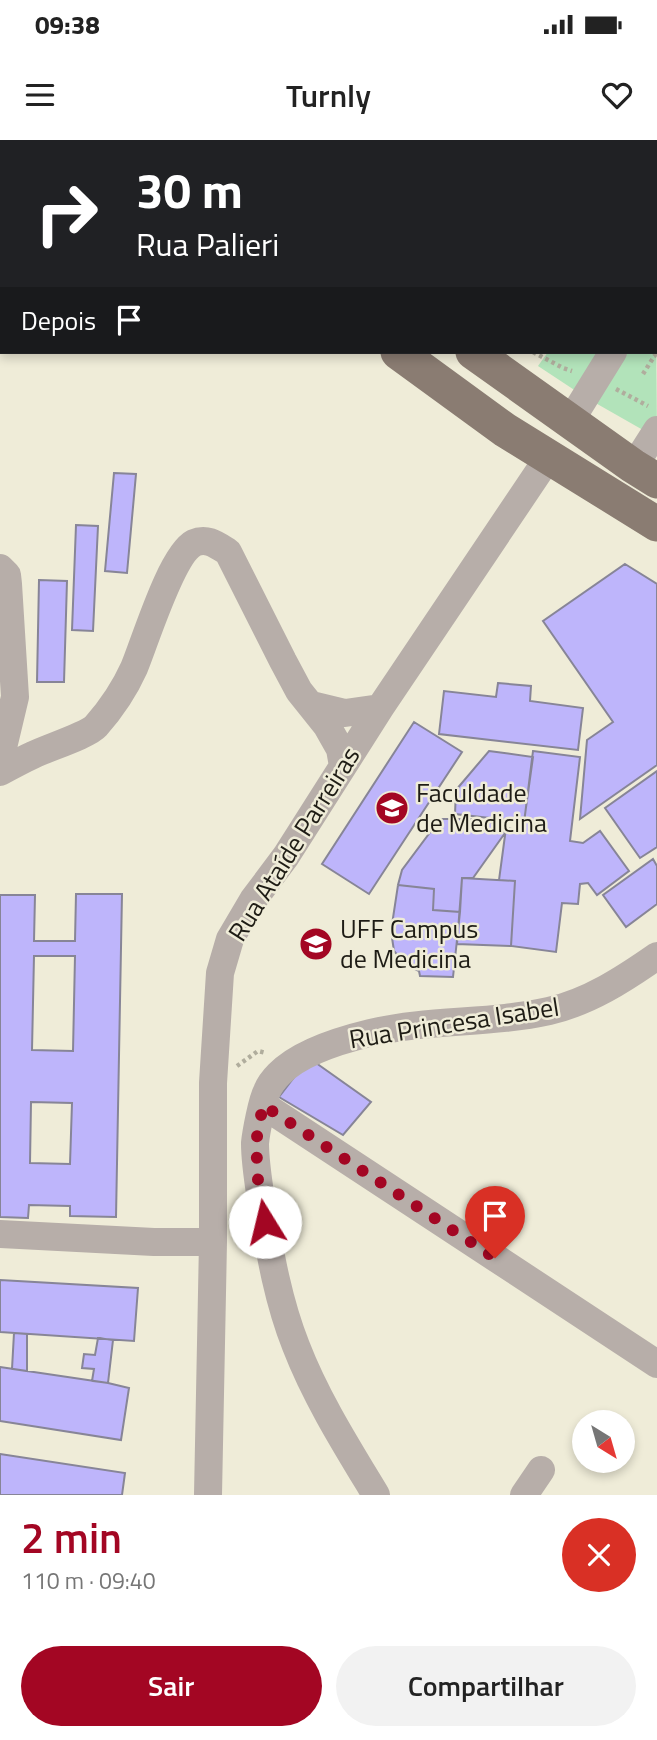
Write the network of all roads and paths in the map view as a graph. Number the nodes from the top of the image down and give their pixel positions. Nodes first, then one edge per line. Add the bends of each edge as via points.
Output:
1 (401, 354) edge
2 (475, 354) edge
3 (611, 354) edge
4 (657, 356) edge
5 (643, 374) dead end
6 (523, 386) junction
7 (574, 415) junction
8 (653, 456) edge
9 (548, 458) junction
10 (657, 524) edge
11 (0, 568) edge
12 (312, 705) junction
13 (380, 708) junction
14 (0, 760) edge
15 (343, 766) junction
16 (0, 772) edge
17 (657, 956) edge
18 (279, 1073) junction
19 (213, 1083) junction
20 (263, 1105) junction
21 (0, 1234) edge
22 (213, 1241) junction
23 (657, 1364) edge
24 (541, 1470) dead end
25 (208, 1495) edge
26 (376, 1495) edge
27 (524, 1495) edge

1 - 9 main road
2 - 6 main road
3 - 7 street
4 - 5 path
6 - 7 main road
6 - 8 main road via 633,466
7 - 8 main road
9 - 10 main road
9 - 13 street, Rua Ataíde Parreiras
11 - 14 street via 7,575 15,697
12 - 13 street via 345,713
12 - 15 street via 340,749
12 - 16 street via 299,691 228,552 206,541 193,544 180,557 133,670 94,729
13 - 15 street, Rua Ataíde Parreiras
15 - 19 street, Rua Ataíde Parreiras via 230,939 220,973
17 - 18 street, Rua Princesa Isabel via 579,1002 551,1011 368,1033 305,1055
18 - 19 path via 268,1053 258,1051
18 - 20 street, Rua Princesa Isabel
19 - 22 street, Rua Ataíde Parreiras
20 - 23 street
20 - 26 street, Rua Princesa Isabel via 256,1142 258,1180 276,1282 311,1381
21 - 22 street
22 - 25 street, Rua Ataíde Parreiras
24 - 27 street

